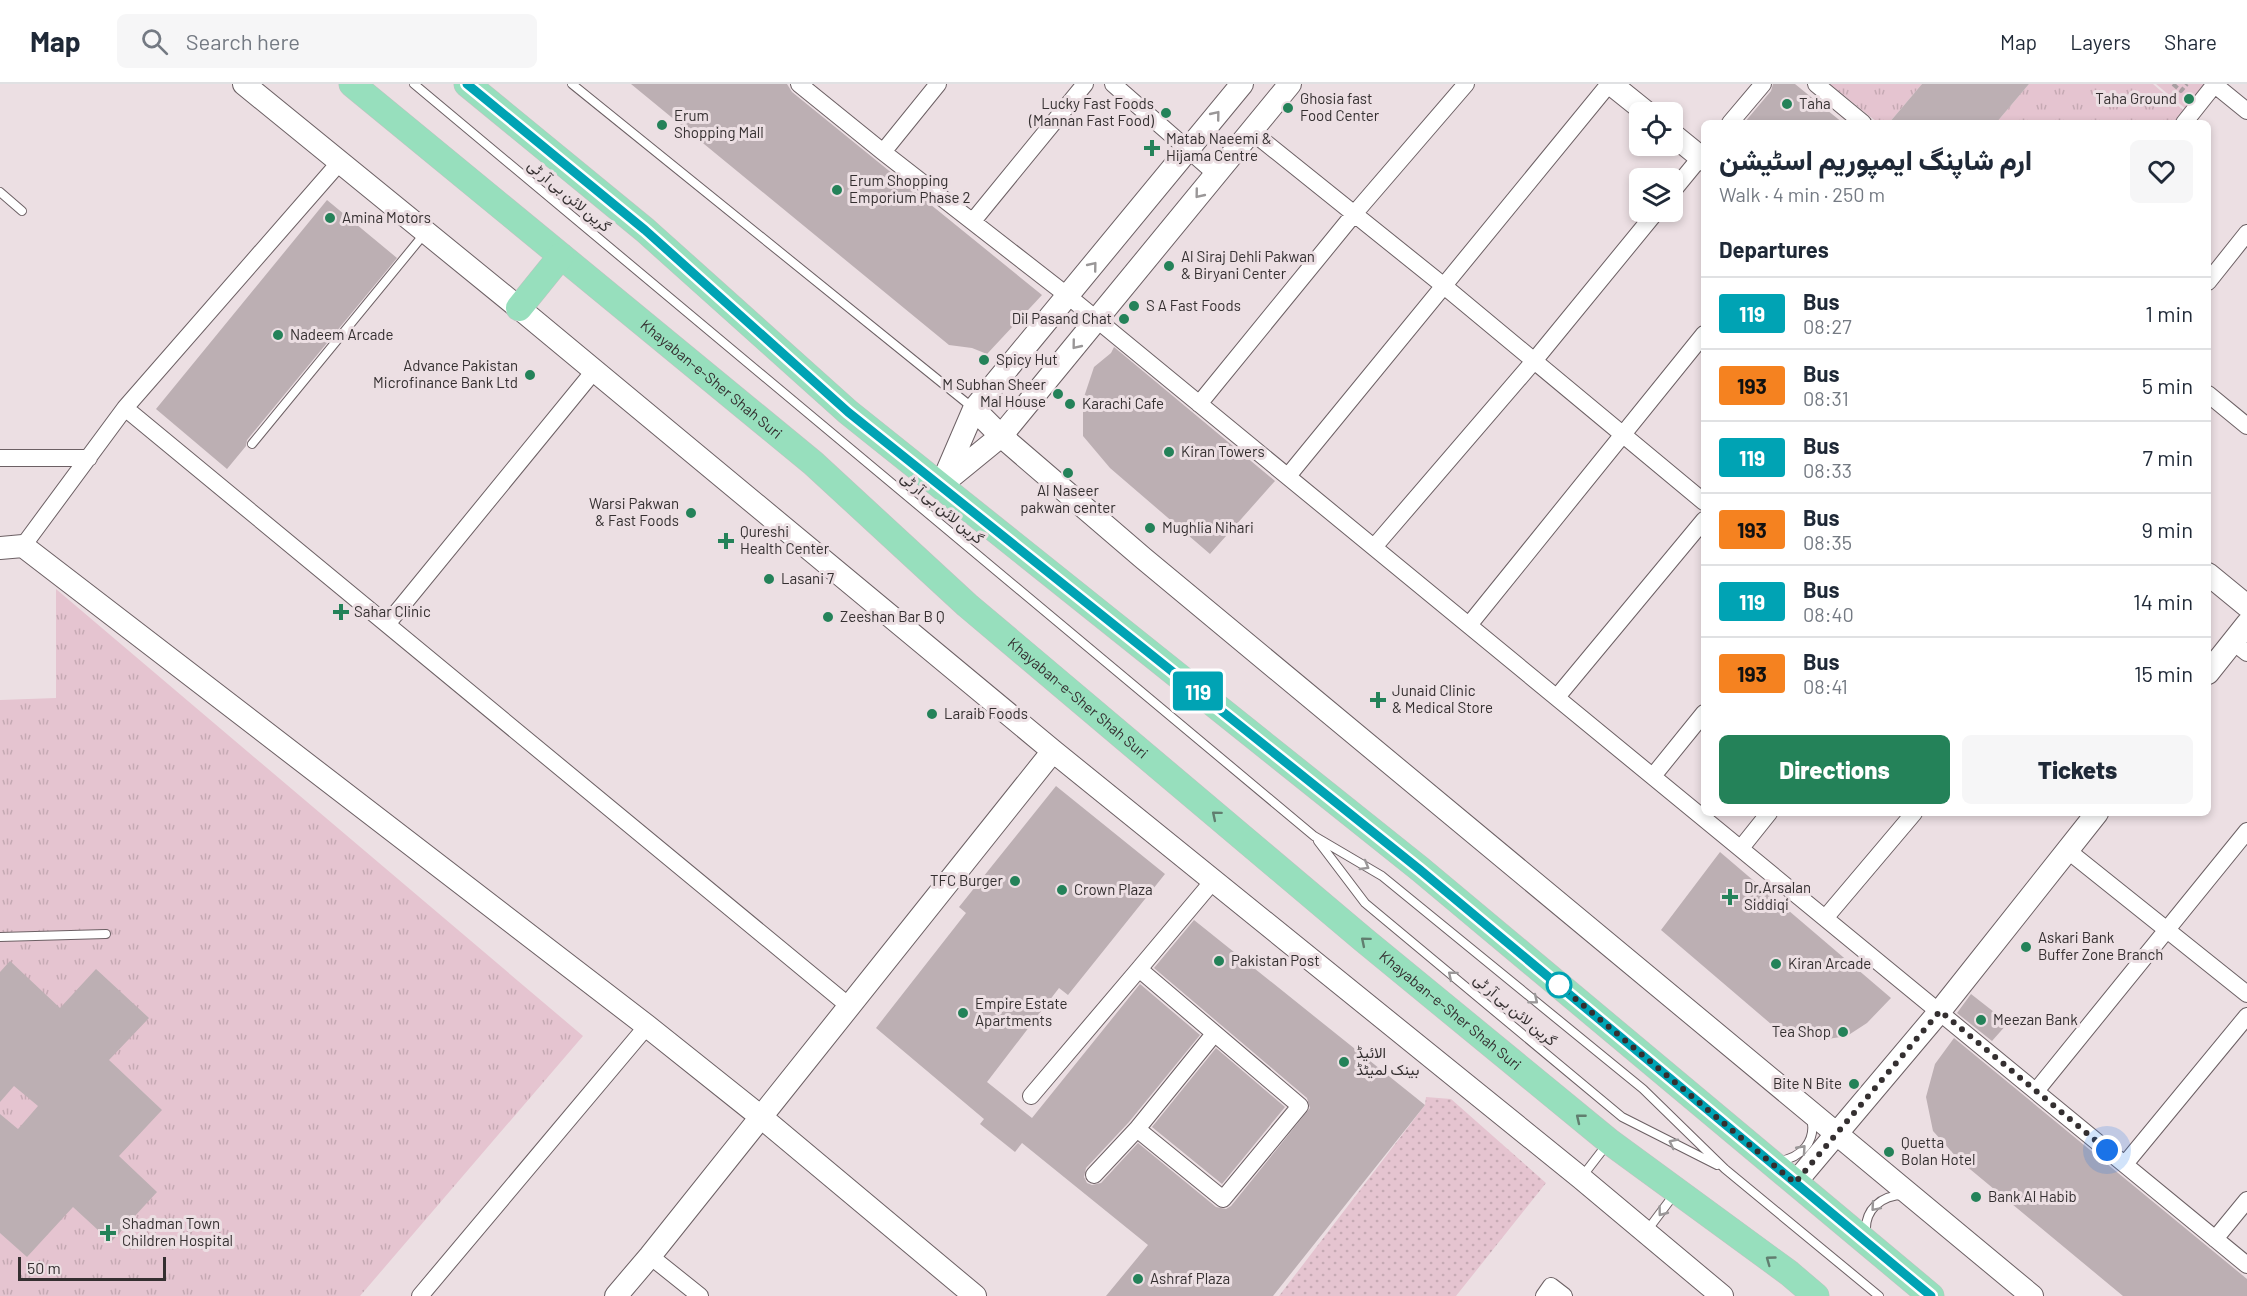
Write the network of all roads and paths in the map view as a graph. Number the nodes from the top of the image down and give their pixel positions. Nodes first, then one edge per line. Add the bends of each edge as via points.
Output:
1 (244, 84) edge
2 (352, 84) edge
3 (414, 84) edge
4 (467, 84) edge
5 (573, 84) edge
6 (800, 84) edge
7 (938, 84) edge
8 (1085, 84) edge
9 (1113, 84) edge
10 (1242, 84) edge
11 (1290, 84) edge
12 (1466, 84) edge
13 (1610, 84) edge
14 (1763, 84) edge
15 (1816, 84) edge
16 (2173, 84) edge
17 (2187, 84) edge
18 (2215, 85) edge
19 (486, 94) edge
20 (1633, 102) edge
21 (2247, 111) edge
22 (1733, 120) edge
23 (1859, 120) edge
24 (2186, 120) edge
25 (1251, 131) junction
26 (1683, 142) edge
27 (1188, 150) junction
28 (883, 152) junction
29 (1701, 156) edge
30 (1701, 159) edge
31 (339, 163) junction
32 (1216, 174) junction
33 (1683, 180) edge
34 (0, 192) edge
35 (22, 211) dead end
36 (1354, 214) junction
37 (973, 221) junction
38 (1648, 222) edge
39 (425, 232) junction
40 (2247, 233) edge
41 (561, 256) junction
42 (2211, 278) edge
43 (1444, 286) junction
44 (1068, 296) junction
45 (519, 308) junction
46 (1097, 319) junction
47 (1701, 338) edge
48 (1534, 361) junction
49 (594, 371) junction
50 (2211, 396) edge
51 (1200, 404) junction
52 (125, 408) junction
53 (974, 409) junction
54 (2245, 421) edge
55 (1622, 435) junction
56 (1001, 436) junction
57 (252, 444) dead end
58 (0, 458) edge
59 (88, 458) junction
60 (1288, 476) junction
61 (942, 485) junction
62 (1701, 500) edge
63 (1701, 524) edge
64 (23, 546) junction
65 (1374, 547) junction
66 (0, 548) edge
67 (2211, 576) edge
68 (2247, 606) edge
69 (388, 622) junction
70 (2247, 624) edge
71 (1469, 625) junction
72 (2240, 648) edge
73 (2211, 671) edge
74 (1557, 698) junction
75 (1701, 717) edge
76 (1053, 751) junction
77 (1653, 776) junction
78 (1701, 815) edge
79 (1702, 816) edge
80 (1767, 816) edge
81 (1911, 816) edge
82 (2090, 816) edge
83 (2247, 831) edge
84 (1314, 836) junction
85 (1741, 848) junction
86 (2067, 850) junction
87 (1213, 881) junction
88 (1826, 917) junction
89 (2167, 930) junction
90 (106, 934) dead end
91 (0, 937) edge
92 (1139, 969) junction
93 (2247, 994) edge
94 (849, 1006) junction
95 (1940, 1011) junction
96 (2247, 1016) edge
97 (647, 1026) junction
98 (1214, 1034) junction
99 (2036, 1091) junction
100 (1031, 1096) dead end
101 (1810, 1112) junction
102 (761, 1117) junction
103 (1137, 1129) junction
104 (1837, 1135) junction
105 (1610, 1142) junction
106 (1767, 1160) junction
107 (2125, 1164) junction
108 (1725, 1169) junction
109 (1094, 1175) dead end
110 (1581, 1178) junction
111 (1795, 1183) junction
112 (1677, 1192) junction
113 (1913, 1198) junction
114 (2247, 1200) edge
115 (1646, 1232) junction
116 (2215, 1239) junction
117 (1870, 1246) junction
118 (650, 1257) junction
119 (2247, 1265) edge
120 (420, 1296) edge
121 (615, 1296) edge
122 (700, 1296) edge
123 (975, 1296) edge
124 (1544, 1296) edge
125 (1564, 1296) edge
126 (1722, 1296) edge
127 (1816, 1296) edge
128 (1879, 1296) edge
129 (1931, 1296) edge
130 (2032, 1296) edge

1 - 31 street
2 - 41 main road, Khayaban-e-Sher Shah Suri
3 - 84 lane, گرین لائن بی آر ٹی
4 - 19 main road
5 - 53 lane
6 - 28 street
7 - 28 street
8 - 37 street
9 - 27 street
27 -> 10 street
11 - 25 street
12 - 36 street
13 - 20 street
13 - 43 street
14 - 22 street
15 - 23 street
16 - 17 path via 2181,91
18 - 21 street
18 - 24 street
19 - 61 main road via 848,412
25 - 32 street
25 - 36 street
26 - 29 street
27 - 32 street
44 -> 27 street
28 - 37 street
30 - 33 street
31 - 39 street
31 - 52 street
32 -> 46 street
34 - 35 lane
36 - 43 street
36 - 51 street
37 - 44 street
38 - 48 street
39 - 45 street
39 - 57 lane
40 - 42 street
41 - 45 main road
105 -> 41 main road, Khayaban-e-Sher Shah Suri via 967,605 813,463
43 - 48 street
43 - 60 street
44 - 46 street
44 - 53 street
45 - 49 street
46 - 51 street
46 -> 56 street
47 - 55 street
48 - 55 street
48 - 65 street
49 - 69 street
49 - 76 street
50 - 54 street
51 - 60 street
52 - 59 street
52 - 69 street
53 - 56 street
53 - 61 street
55 - 62 street
55 - 71 street
56 - 61 street
56 - 101 street
58 - 59 street
59 - 64 street
60 - 65 street
61 - 106 main road via 1419,869
63 - 74 street
64 - 66 street
64 - 97 street
65 - 71 street
67 - 68 street
69 - 94 street
70 - 72 street
71 - 74 street
72 - 73 street
74 - 77 street
75 - 77 street
76 - 87 street
76 - 94 street
77 - 78 street
79 - 85 street
80 - 85 street
81 - 88 street
82 - 86 street
83 - 89 street
84 -> 108 lane, گرین لائن بی آر ٹی via 1382,876 1644,1089
108 -> 84 lane, گرین لائن بی آر ٹی via 1622,1117 1365,903
85 - 88 street
86 - 89 street
86 - 95 street
87 - 92 street
87 - 110 street
88 - 95 street
89 - 93 street
89 - 99 street
90 - 91 lane
92 - 98 street
92 - 100 street
94 - 102 street
95 - 99 street
95 - 104 street
96 - 107 street
97 - 102 street
97 - 120 street
98 - 103 street
98 - 103 street via 1300,1106 1223,1199
99 - 107 street
101 - 104 street
106 -> 101 lane via 1789,1160 1807,1146 1812,1135
102 - 118 street
102 - 123 street
103 - 109 street
104 - 111 street
104 - 113 street
105 - 110 lane
105 - 112 main road, Khayaban-e-Sher Shah Suri
106 - 111 main road
107 - 116 street
108 - 128 lane, گرین لائن بی آر ٹی
110 - 115 street
111 - 117 main road
112 -> 115 lane
127 -> 112 main road, Khayaban-e-Sher Shah Suri
113 -> 117 lane via 1892,1196 1874,1206 1865,1225
113 - 130 street
114 - 116 street
115 - 126 street
116 - 119 street
117 - 129 main road
118 - 121 street
118 - 122 street
124 - 125 street via 1551,1286

